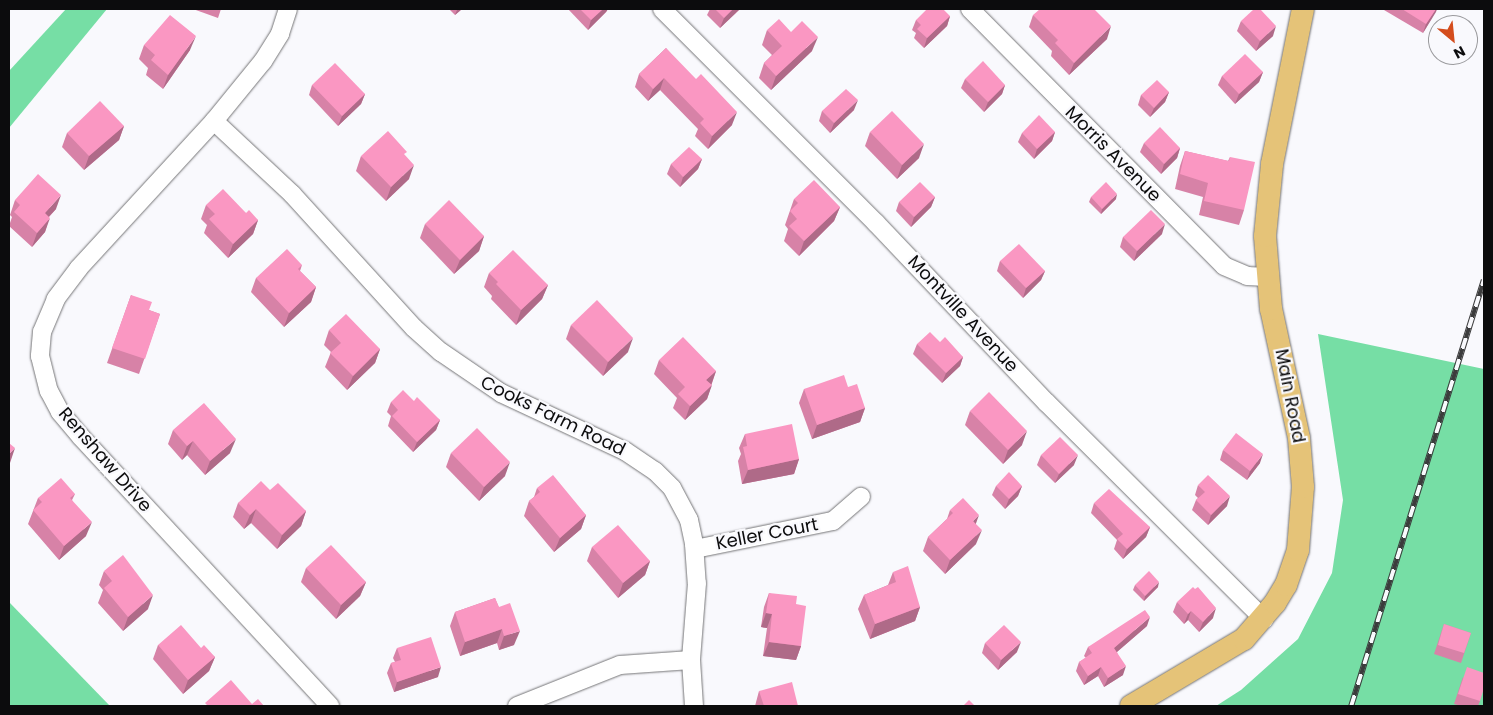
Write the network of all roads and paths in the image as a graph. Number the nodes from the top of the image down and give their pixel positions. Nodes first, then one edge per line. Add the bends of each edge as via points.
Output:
1 (288, 9) edge
2 (662, 9) edge
3 (970, 9) edge
4 (1303, 9) edge
5 (214, 121) junction
6 (1267, 278) junction
7 (861, 497) dead end
8 (694, 549) junction
9 (1264, 619) junction
10 (690, 660) junction
11 (330, 706) edge
12 (517, 706) edge
13 (694, 706) edge
14 (1131, 706) edge

1 - 5 street, Renshaw Drive via 272,48
2 - 9 street, Montville Avenue via 876,223 1046,402
3 - 6 street, Morris Avenue via 1224,266 1247,276
4 - 6 main road, Main Road via 1267,200
5 - 8 street, Cooks Farm Road via 292,194 401,314 441,352 501,393 625,450 655,470 678,498 688,520
5 - 11 street, Renshaw Drive via 79,268 56,299 42,332 41,368 60,412 81,437
6 - 9 main road, Main Road via 1298,429 1303,487 1294,566
7 - 8 street, Keller Court via 833,521
8 - 10 street, Cooks Farm Road via 697,583
9 - 14 main road, Main Road via 1244,639
10 - 12 street via 620,665
10 - 13 street, Cooks Farm Road

